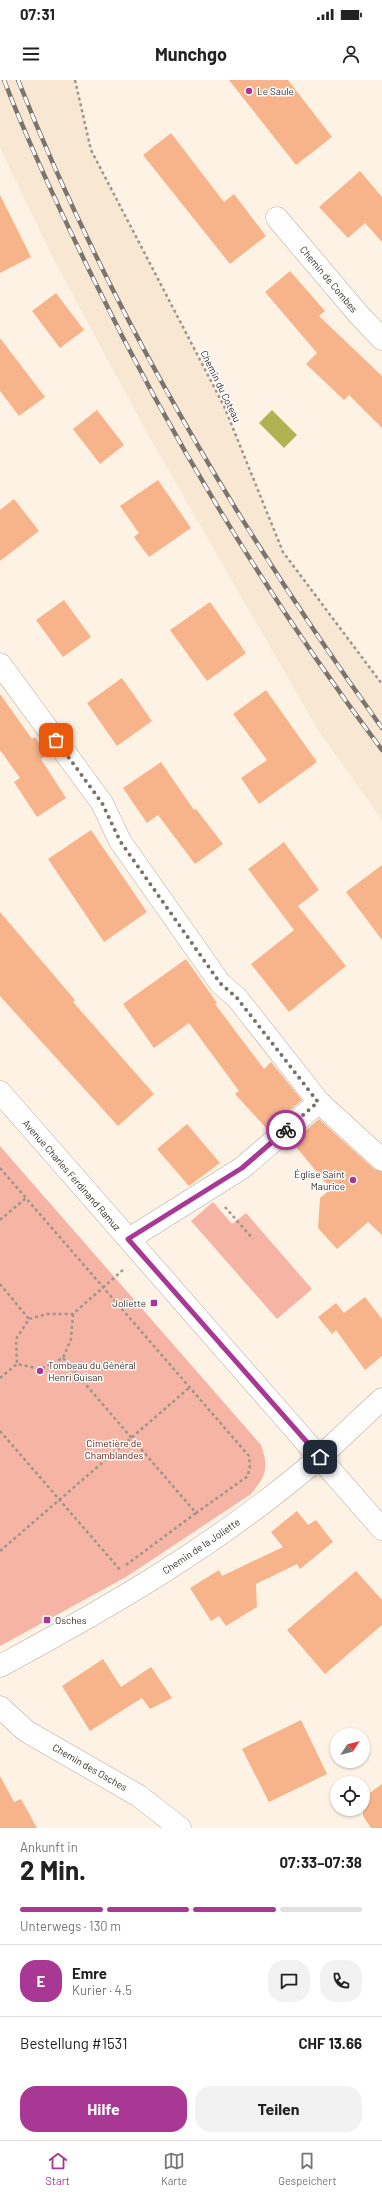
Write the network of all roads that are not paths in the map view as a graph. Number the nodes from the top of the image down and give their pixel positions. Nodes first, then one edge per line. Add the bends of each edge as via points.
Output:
1 (277, 218) dead end
2 (382, 339) edge
3 (0, 664) edge
4 (0, 1092) edge
5 (318, 1102) junction
6 (382, 1160) edge
7 (128, 1239) junction
8 (382, 1399) edge
9 (320, 1457) junction
10 (382, 1529) edge
11 (0, 1666) edge
12 (0, 1707) edge
13 (180, 1828) edge

1 - 2 street, Chemin de Combes
3 - 5 street via 102,803 120,841 220,983 237,998
4 - 7 street, Avenue Charles Ferdinand Ramuz
5 - 6 street
5 - 7 street via 242,1168
7 - 9 street, Avenue Charles Ferdinand Ramuz
8 - 9 street, Chemin de la Joliette
9 - 10 street, Avenue Charles Ferdinand Ramuz
9 - 11 street, Chemin de la Joliette via 269,1499 185,1558
12 - 13 street, Chemin des Osches via 26,1731 139,1796

